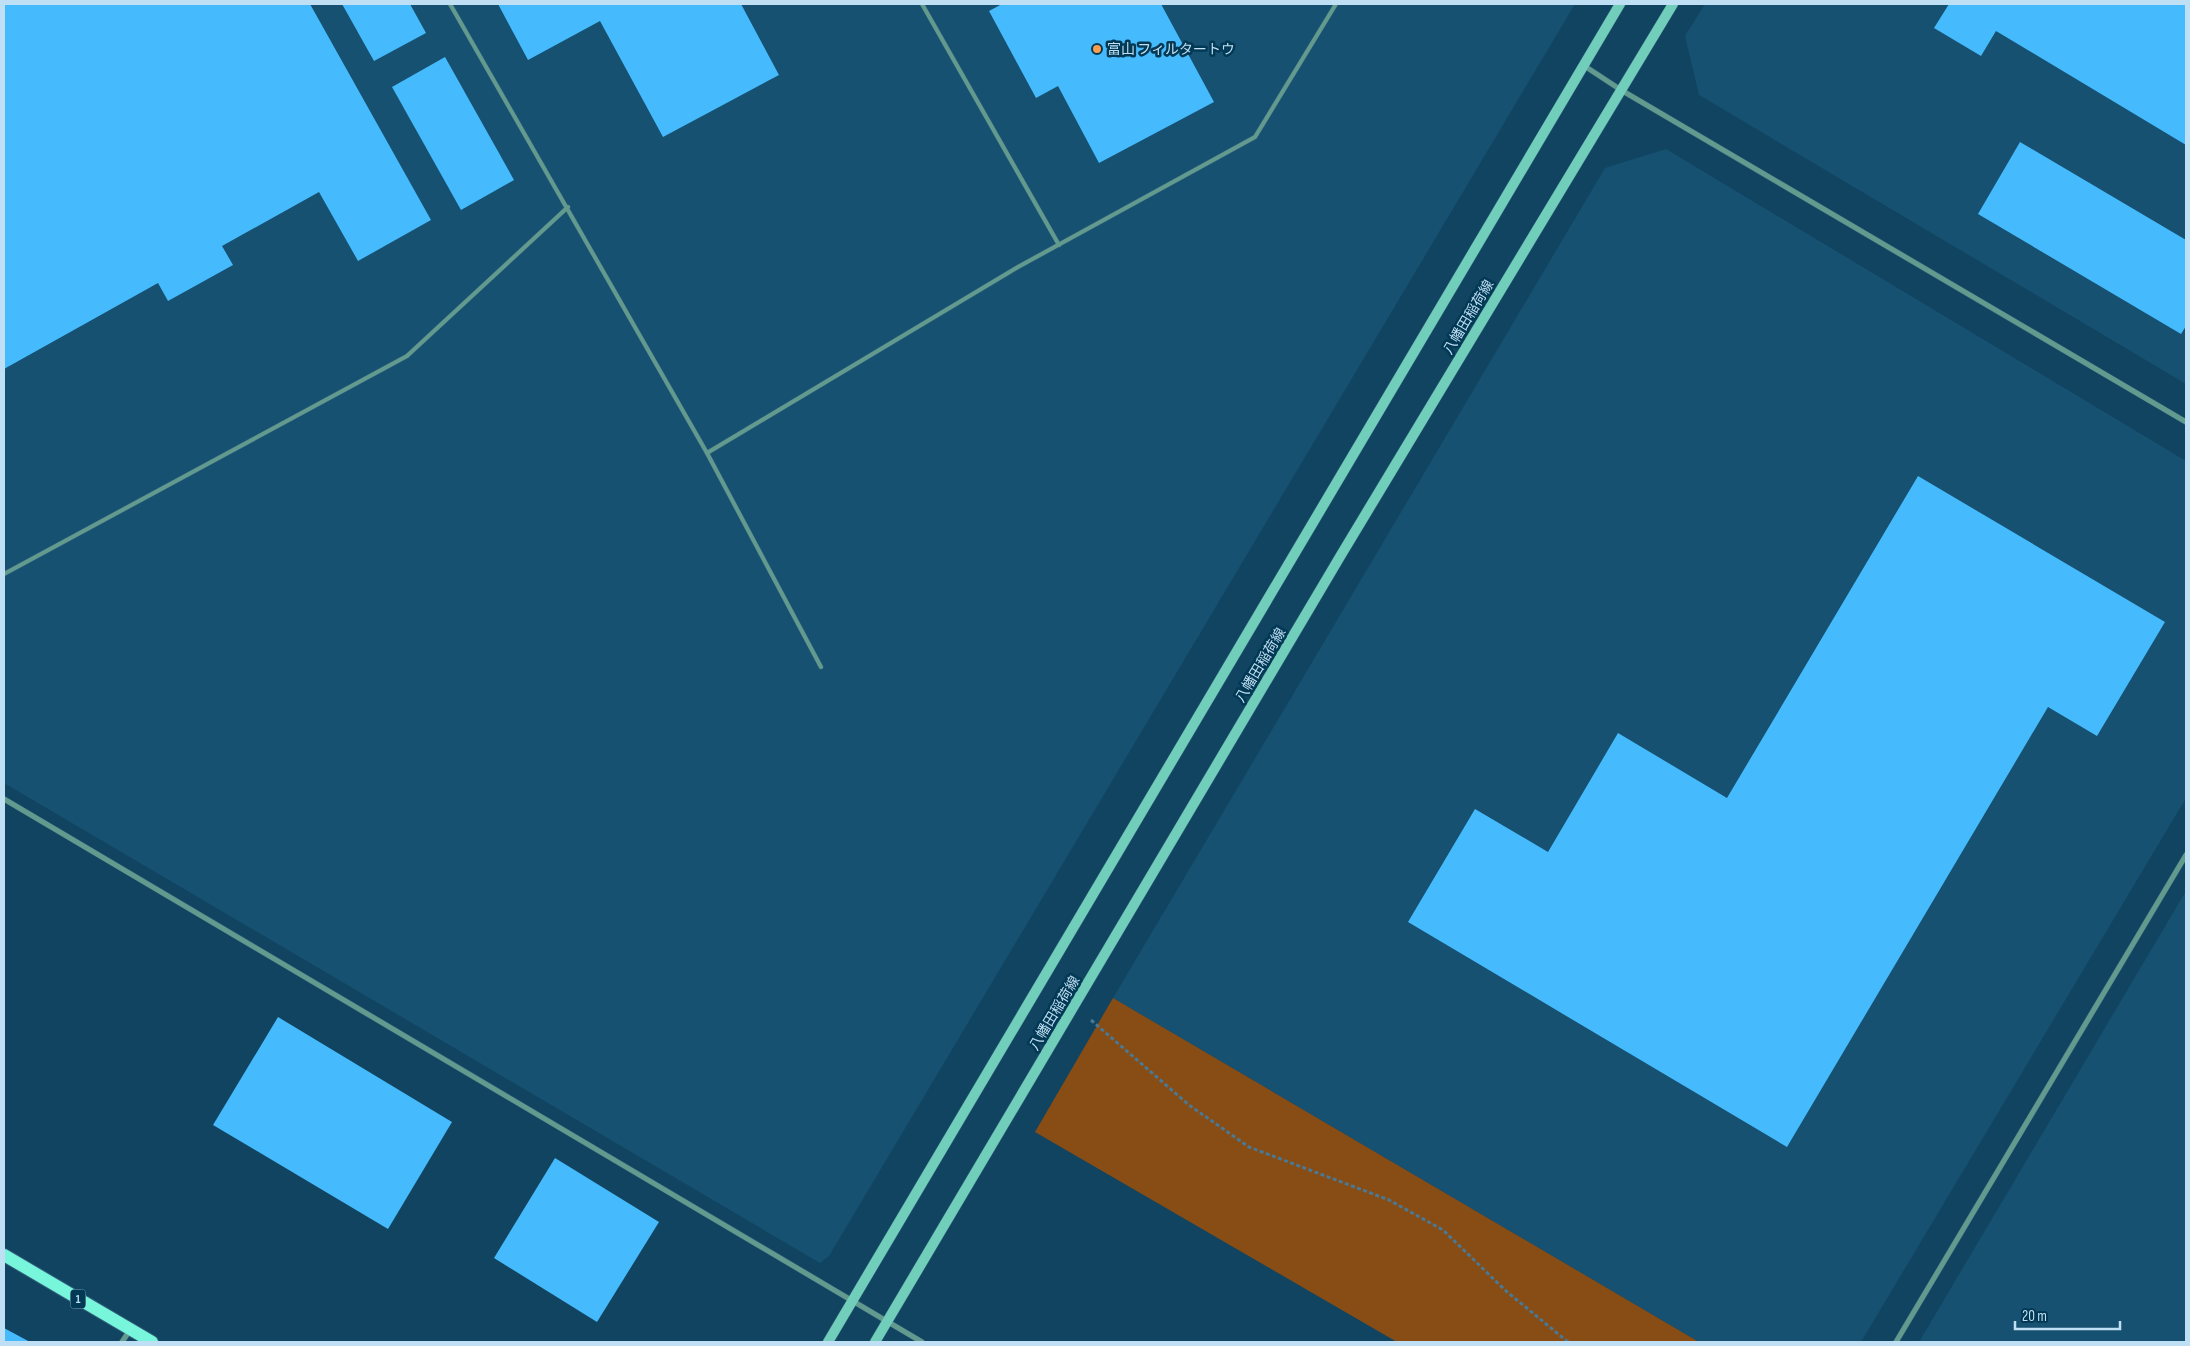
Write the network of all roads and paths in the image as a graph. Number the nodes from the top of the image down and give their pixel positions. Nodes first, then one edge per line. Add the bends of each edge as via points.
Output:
1 (450, 4) edge
2 (922, 4) edge
3 (1336, 4) edge
4 (1620, 4) edge
5 (1673, 4) edge
6 (1583, 65) junction
7 (1621, 90) junction
8 (568, 207) junction
9 (1059, 245) junction
10 (2186, 422) edge
11 (707, 453) junction
12 (4, 574) edge
13 (821, 667) dead end
14 (4, 799) edge
15 (2186, 855) edge
16 (1074, 1006) junction
17 (4, 1255) edge
18 (853, 1300) junction
19 (888, 1321) junction
20 (130, 1329) junction
21 (122, 1342) edge
22 (152, 1342) edge
23 (828, 1342) edge
24 (875, 1342) edge
25 (922, 1342) edge
26 (1568, 1342) edge
27 (1896, 1342) edge

1 - 8 lane
2 - 9 lane
3 - 9 lane via 1255,137
4 - 6 main road, 八幡田稲荷線
5 - 7 main road, 八幡田稲荷線
6 - 7 street
6 - 18 main road, 八幡田稲荷線
7 - 10 street
7 - 16 main road, 八幡田稲荷線
8 - 11 lane
8 - 12 lane via 407,356
9 - 11 lane
11 - 13 lane
14 - 18 street
15 - 27 street
16 - 19 main road, 八幡田稲荷線
16 - 26 path via 1189,1105 1249,1147 1389,1200 1443,1230 1506,1290
17 - 20 main road, 1
18 - 19 street
18 - 23 main road, 八幡田稲荷線
19 - 24 main road, 八幡田稲荷線
19 - 25 street
20 - 21 street
20 - 22 main road, 1

